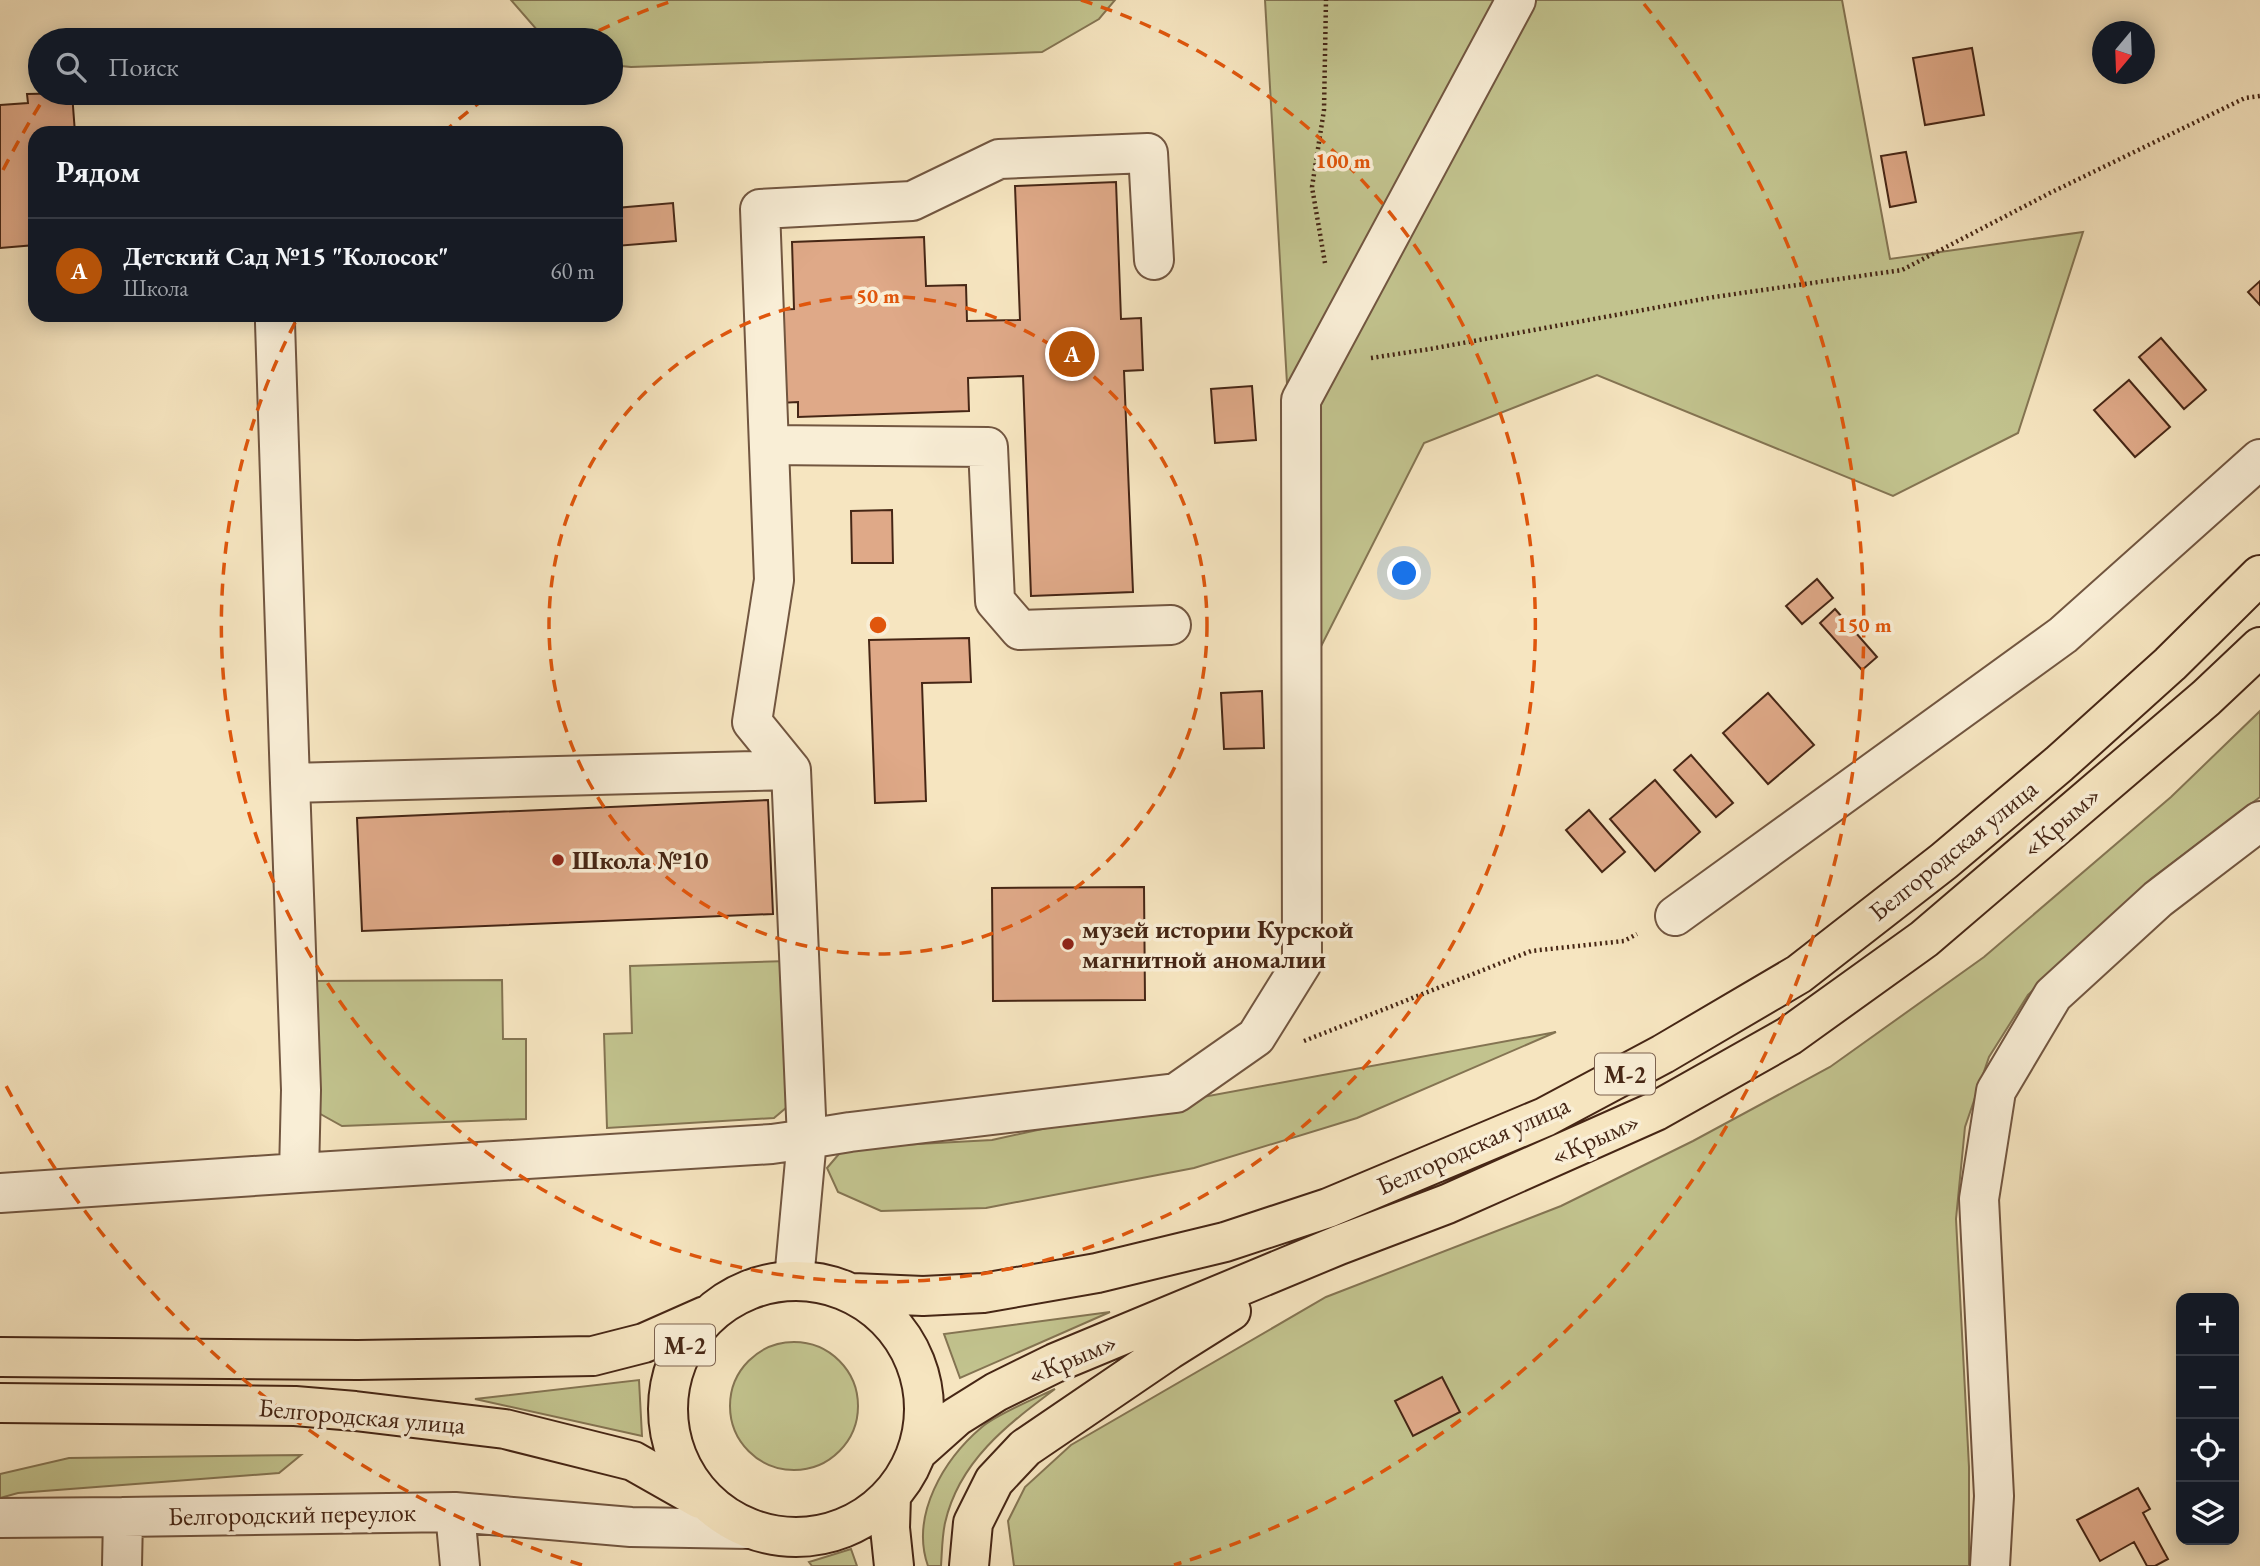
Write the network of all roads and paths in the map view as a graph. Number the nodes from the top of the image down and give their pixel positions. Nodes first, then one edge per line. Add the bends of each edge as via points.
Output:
1 (1326, 0) edge
2 (1516, 0) edge
3 (2260, 96) edge
4 (1154, 260) dead end
5 (1326, 265) dead end
6 (275, 323) dead end
7 (1364, 359) dead end
8 (769, 445) junction
9 (2260, 459) edge
10 (2260, 575) edge
11 (1171, 625) dead end
12 (2260, 647) edge
13 (791, 770) junction
14 (290, 783) junction
15 (2260, 821) edge
16 (1675, 916) joint
17 (1255, 1037) junction
18 (807, 1139) junction
19 (299, 1173) junction
20 (0, 1193) edge
21 (1339, 1245) junction
22 (794, 1280) junction
23 (853, 1293) junction
24 (705, 1316) junction
25 (0, 1357) edge
26 (0, 1403) edge
27 (919, 1450) junction
28 (891, 1496) junction
29 (708, 1503) junction
30 (455, 1512) junction
31 (123, 1517) junction
32 (0, 1518) edge
33 (749, 1529) junction
34 (122, 1566) edge
35 (460, 1566) edge
36 (782, 1566) edge
37 (894, 1566) edge
38 (969, 1566) edge
39 (1990, 1566) edge

1 - 5 path via 1325,110 1312,187
2 - 17 street via 1301,400 1302,963
3 - 7 path via 2245,98 1902,270 1714,297
4 - 8 street via 1148,153 999,159 912,201 760,209
6 - 14 street
8 - 11 street via 988,447 995,601 1020,630
8 - 13 street via 774,580 752,722
9 - 16 street via 2063,635
10 - 23 main road, Белгородская улица / М-2 via 2059,764 1799,974 1545,1117 1328,1208 1225,1242 1097,1273 983,1293
12 - 21 main road, «Крым» / М-2 via 1924,939 1789,1036 1656,1111 1447,1204
13 - 14 street
13 - 18 street
14 - 19 street via 301,1090
15 - 39 street via 2158,899 2053,995 1996,1091 1979,1199 1994,1496
16 - 17 path via 1624,940 1531,951 1298,1043
17 - 18 street via 1176,1093
18 - 19 street
18 - 22 street
19 - 20 street
21 - 27 main road, «Крым» / М-2 via 1055,1363 956,1417
21 - 38 main road via 1169,1350 1025,1448 994,1481 973,1523
22 - 23 main road, «Крым» / М-2 via 824,1283
22 - 24 main road, «Крым» / М-2 via 761,1285 731,1297
23 - 27 main road, «Крым» / М-2 via 883,1312 905,1340 919,1372 926,1406
24 - 25 main road, Белгородская улица / М-2 via 644,1343 593,1356 358,1360
24 - 29 main road, «Крым» / М-2 via 683,1348 671,1377 667,1411 672,1444 687,1476
26 - 29 main road, Белгородская улица / М-2 via 295,1406 505,1429 633,1461
27 - 28 main road, «Крым» / М-2
28 - 33 main road, «Крым» / М-2 via 859,1522 826,1534 790,1538
28 - 37 main road
29 - 33 main road, «Крым» / М-2
30 - 31 street, Белгородский переулок
30 - 33 street via 631,1527
30 - 35 street, Белгородский переулок
31 - 32 street, Белгородский переулок
31 - 34 street
33 - 36 main road

